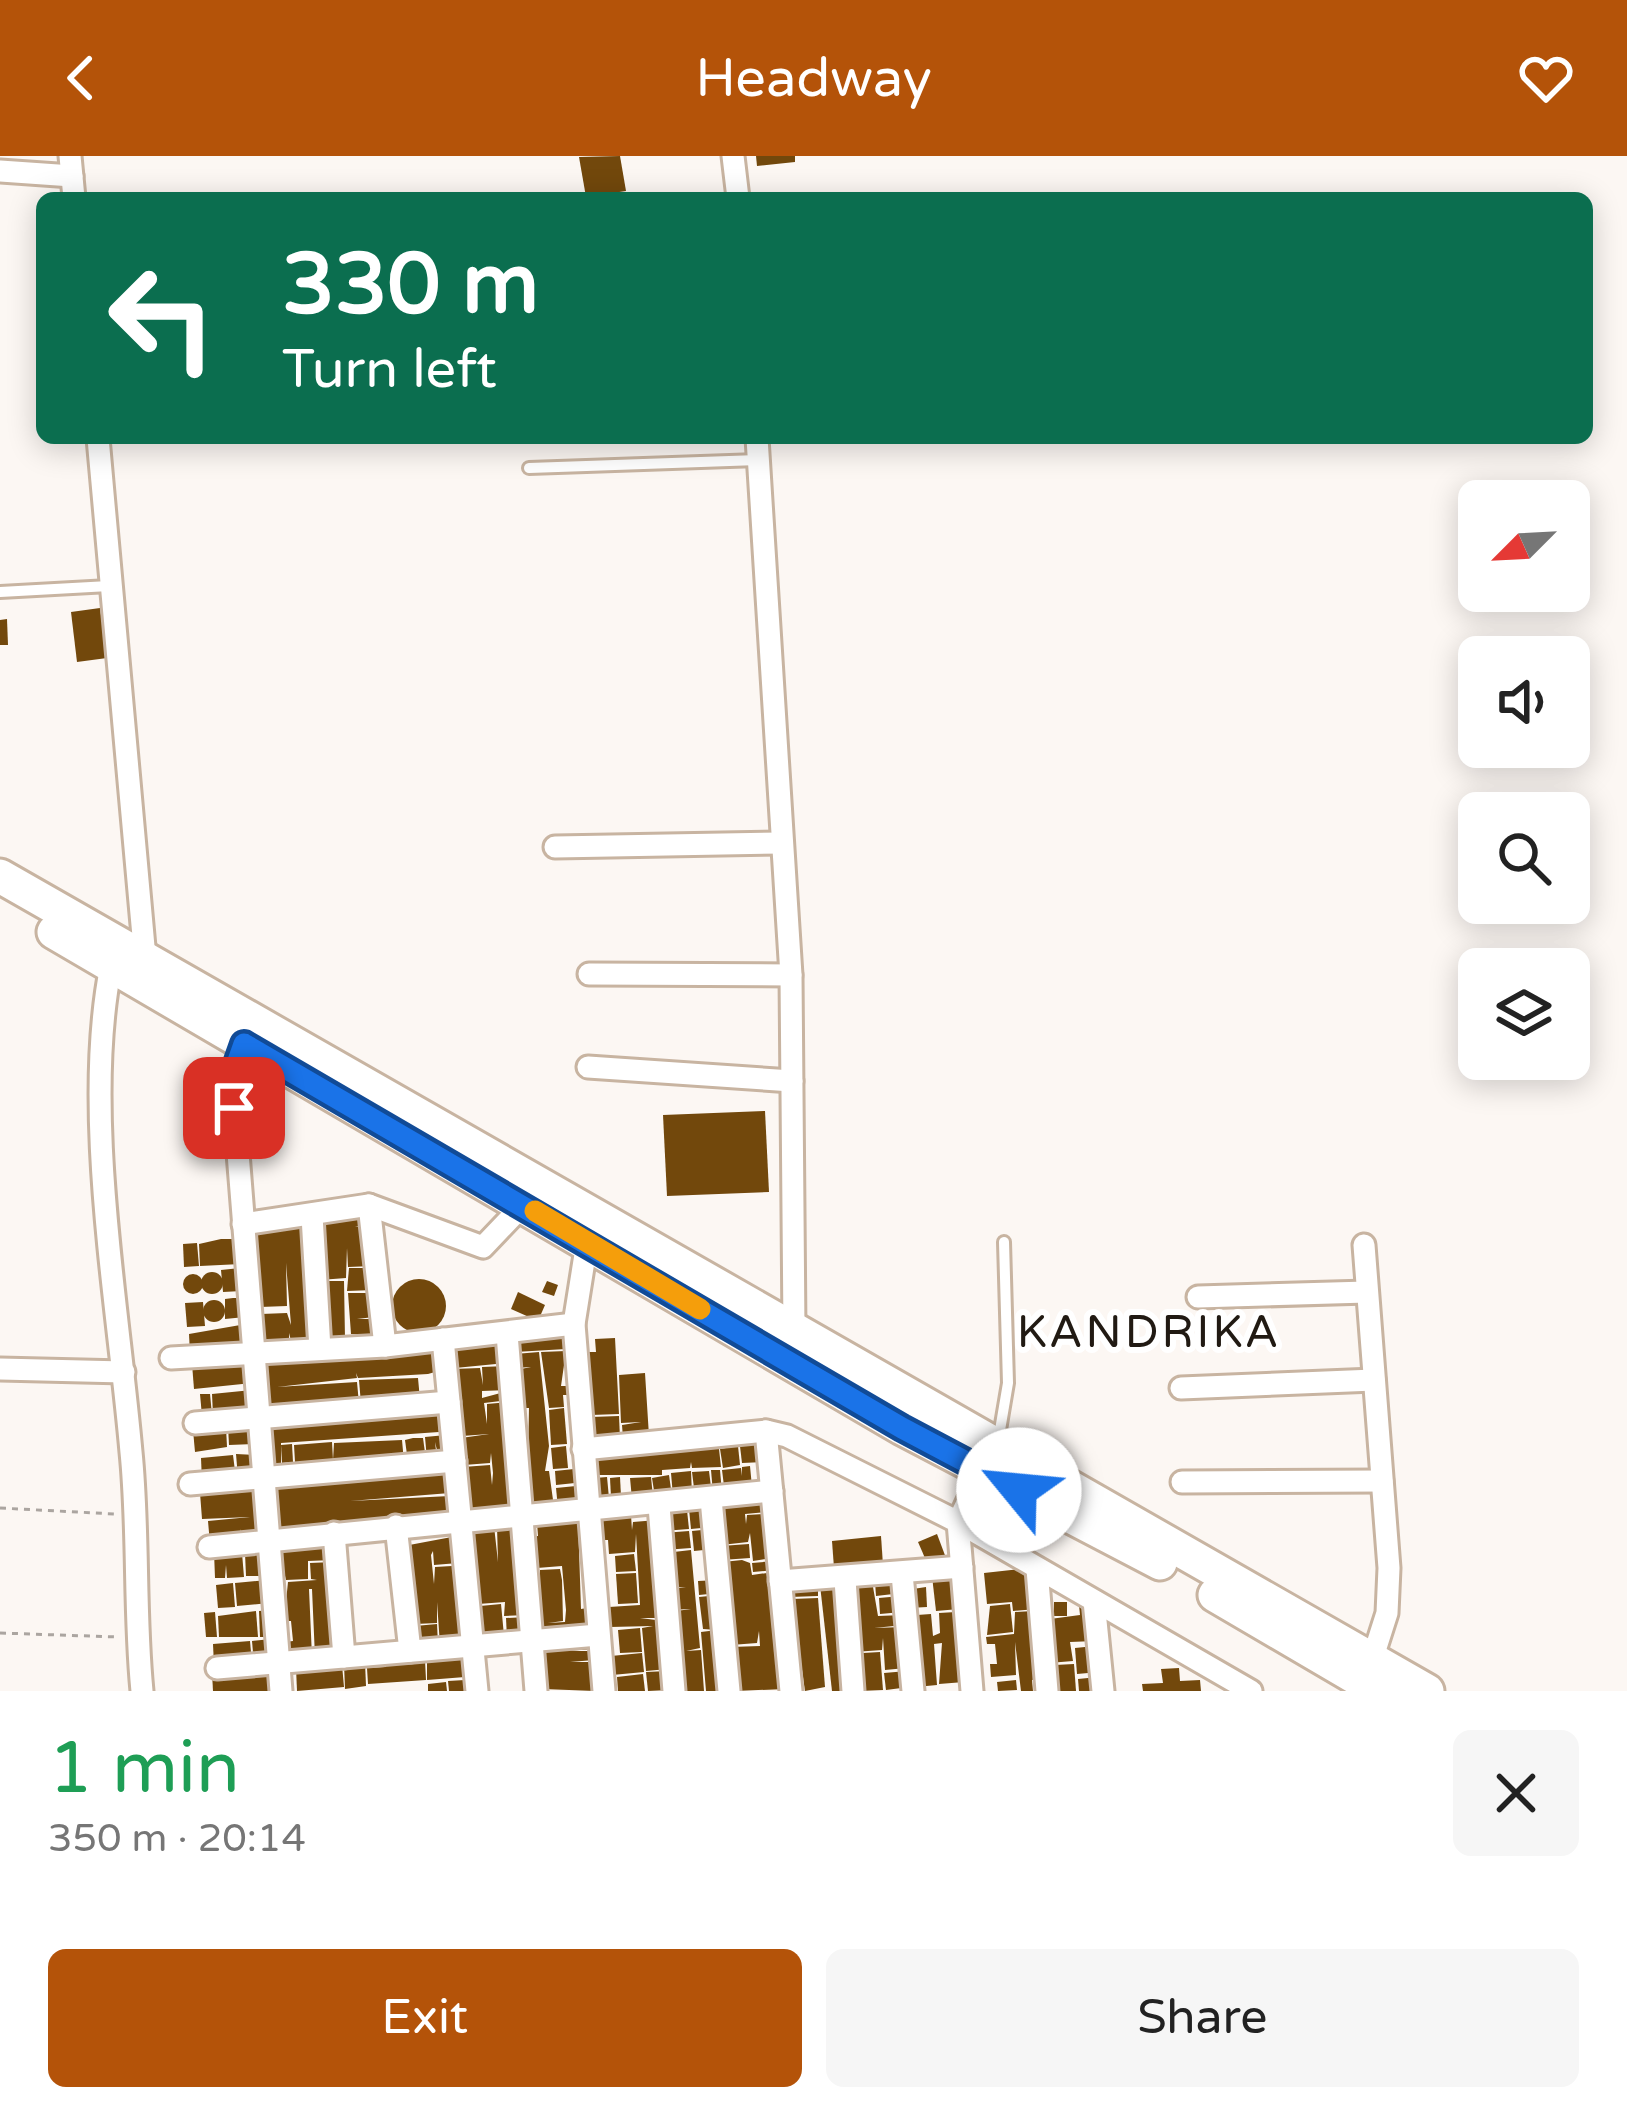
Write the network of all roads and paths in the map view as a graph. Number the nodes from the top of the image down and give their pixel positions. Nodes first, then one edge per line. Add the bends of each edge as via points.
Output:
1 (733, 156) edge
2 (0, 171) edge
3 (72, 177) edge
4 (737, 192) edge
5 (98, 444) edge
6 (757, 449) edge
7 (530, 468) dead end
8 (109, 586) junction
9 (0, 592) edge
10 (782, 843) junction
11 (555, 847) dead end
12 (0, 876) edge
13 (0, 900) edge
14 (145, 958) junction
15 (111, 966) junction
16 (589, 974) dead end
17 (791, 975) junction
18 (244, 1044) junction
19 (588, 1067) dead end
20 (793, 1081) junction
21 (369, 1205) junction
22 (518, 1211) junction
23 (312, 1216) junction
24 (243, 1224) junction
25 (1004, 1242) dead end
26 (1364, 1245) dead end
27 (585, 1253) junction
28 (1367, 1292) junction
29 (1198, 1297) dead end
30 (574, 1324) junction
31 (794, 1331) junction
32 (507, 1334) junction
33 (443, 1339) junction
34 (385, 1346) junction
35 (320, 1349) junction
36 (253, 1355) junction
37 (171, 1358) dead end
38 (0, 1370) edge
39 (124, 1372) junction
40 (1374, 1380) junction
41 (1181, 1388) dead end
42 (449, 1402) junction
43 (257, 1414) junction
44 (195, 1423) dead end
45 (766, 1431) junction
46 (583, 1449) junction
47 (455, 1461) junction
48 (986, 1466) junction
49 (263, 1480) junction
50 (1382, 1481) junction
51 (1182, 1482) dead end
52 (190, 1484) dead end
53 (772, 1491) junction
54 (711, 1499) junction
55 (659, 1505) junction
56 (0, 1508) edge
57 (587, 1514) junction
58 (135, 1515) junction
59 (524, 1515) junction
60 (961, 1515) junction
61 (460, 1520) junction
62 (396, 1526) junction
63 (334, 1533) junction
64 (268, 1540) junction
65 (209, 1547) dead end
66 (962, 1567) junction
67 (1037, 1569) junction
68 (902, 1574) junction
69 (845, 1580) junction
70 (780, 1581) junction
71 (1094, 1601) junction
72 (0, 1633) edge
73 (598, 1635) junction
74 (137, 1638) junction
75 (531, 1642) junction
76 (473, 1646) junction
77 (410, 1651) junction
78 (344, 1658) junction
79 (1209, 1663) junction
80 (278, 1664) junction
81 (217, 1668) dead end
82 (1369, 1681) edge
83 (142, 1691) edge
84 (280, 1691) edge
85 (477, 1691) edge
86 (536, 1691) edge
87 (604, 1691) edge
88 (674, 1691) edge
89 (729, 1691) edge
90 (791, 1691) edge
91 (854, 1691) edge
92 (913, 1691) edge
93 (972, 1691) edge
94 (1047, 1691) edge
95 (1102, 1691) edge
96 (1212, 1691) edge
97 (1251, 1691) edge
98 (1426, 1691) edge

1 - 4 street
2 - 3 street
5 - 8 street
6 - 7 lane
6 - 10 street
8 - 9 lane
8 - 14 street
10 - 11 street
10 - 17 street
12 - 14 main road
13 - 15 main road
14 - 31 main road
15 - 18 main road
15 - 39 street via 101,1101
16 - 17 street
17 - 20 street
18 - 22 main road
18 - 24 street via 232,1078
19 - 20 street
20 - 31 street
21 - 22 street via 474,1245 492,1244
21 - 23 street
21 - 34 street
22 - 27 main road
23 - 24 street
23 - 35 street
24 - 36 street
25 - 48 lane via 1008,1383
26 - 28 street
27 - 30 street
27 - 48 main road
28 - 29 street
28 - 40 street
30 - 32 street
30 - 46 street
31 - 48 main road
32 - 33 street
32 - 59 street
33 - 34 street
33 - 42 street
34 - 35 street
35 - 36 street
36 - 37 street
36 - 43 street
38 - 39 street
39 - 58 street
40 - 41 street
40 - 50 street
42 - 43 street
42 - 47 street
43 - 44 street
43 - 49 street
45 - 46 street
45 - 53 street
45 - 60 street
46 - 57 street
47 - 49 street
47 - 61 street
48 - 60 street
48 - 82 main road
49 - 52 street
49 - 64 street
50 - 51 street
50 - 82 street via 1387,1613
53 - 54 street
53 - 70 street
54 - 55 street
54 - 89 street
55 - 57 street
55 - 88 street
56 - 58 path
57 - 59 street
57 - 73 street
58 - 74 street
59 - 61 street
59 - 75 street
60 - 66 street
60 - 67 street
61 - 62 street
61 - 76 street
62 - 63 street
62 - 77 street
63 - 64 street
63 - 78 street
64 - 65 street
64 - 80 street
66 - 68 street
66 - 93 street
67 - 71 street
67 - 94 street
68 - 69 street
68 - 92 street
69 - 70 street
69 - 91 street
70 - 90 street
71 - 79 street
71 - 95 street
72 - 74 path
73 - 75 street
73 - 87 street
74 - 83 street
75 - 76 street
75 - 86 street
76 - 77 street
76 - 85 street
77 - 78 street
78 - 80 street
79 - 96 street
79 - 97 street
80 - 81 street
80 - 84 street
82 - 98 main road

